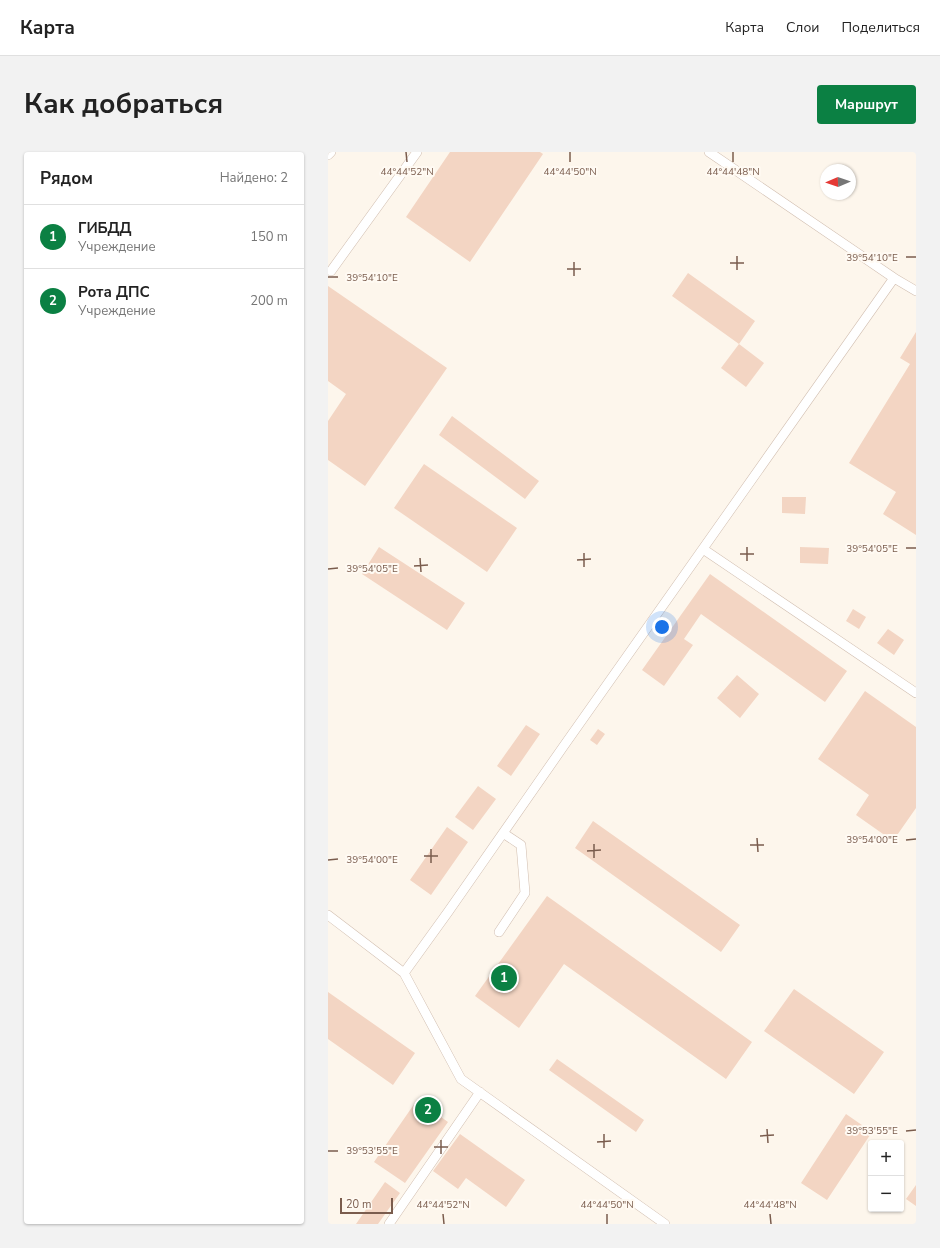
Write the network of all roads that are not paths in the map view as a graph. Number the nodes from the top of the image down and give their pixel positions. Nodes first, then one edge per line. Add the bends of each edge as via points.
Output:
1 (330, 152) edge
2 (417, 152) edge
3 (709, 152) edge
4 (328, 155) edge
5 (331, 271) dead end
6 (894, 278) junction
7 (916, 291) edge
8 (703, 549) junction
9 (916, 693) edge
10 (503, 833) junction
11 (328, 915) edge
12 (499, 932) dead end
13 (404, 973) junction
14 (480, 1092) junction
15 (389, 1224) edge
16 (665, 1224) edge

1 - 4 lane
2 - 5 lane
3 - 6 lane
6 - 7 lane
6 - 8 lane
8 - 9 lane
8 - 10 lane
10 - 12 lane via 521,845 525,893
10 - 13 lane
11 - 13 lane
13 - 14 lane via 462,1079
14 - 15 lane
14 - 16 lane

